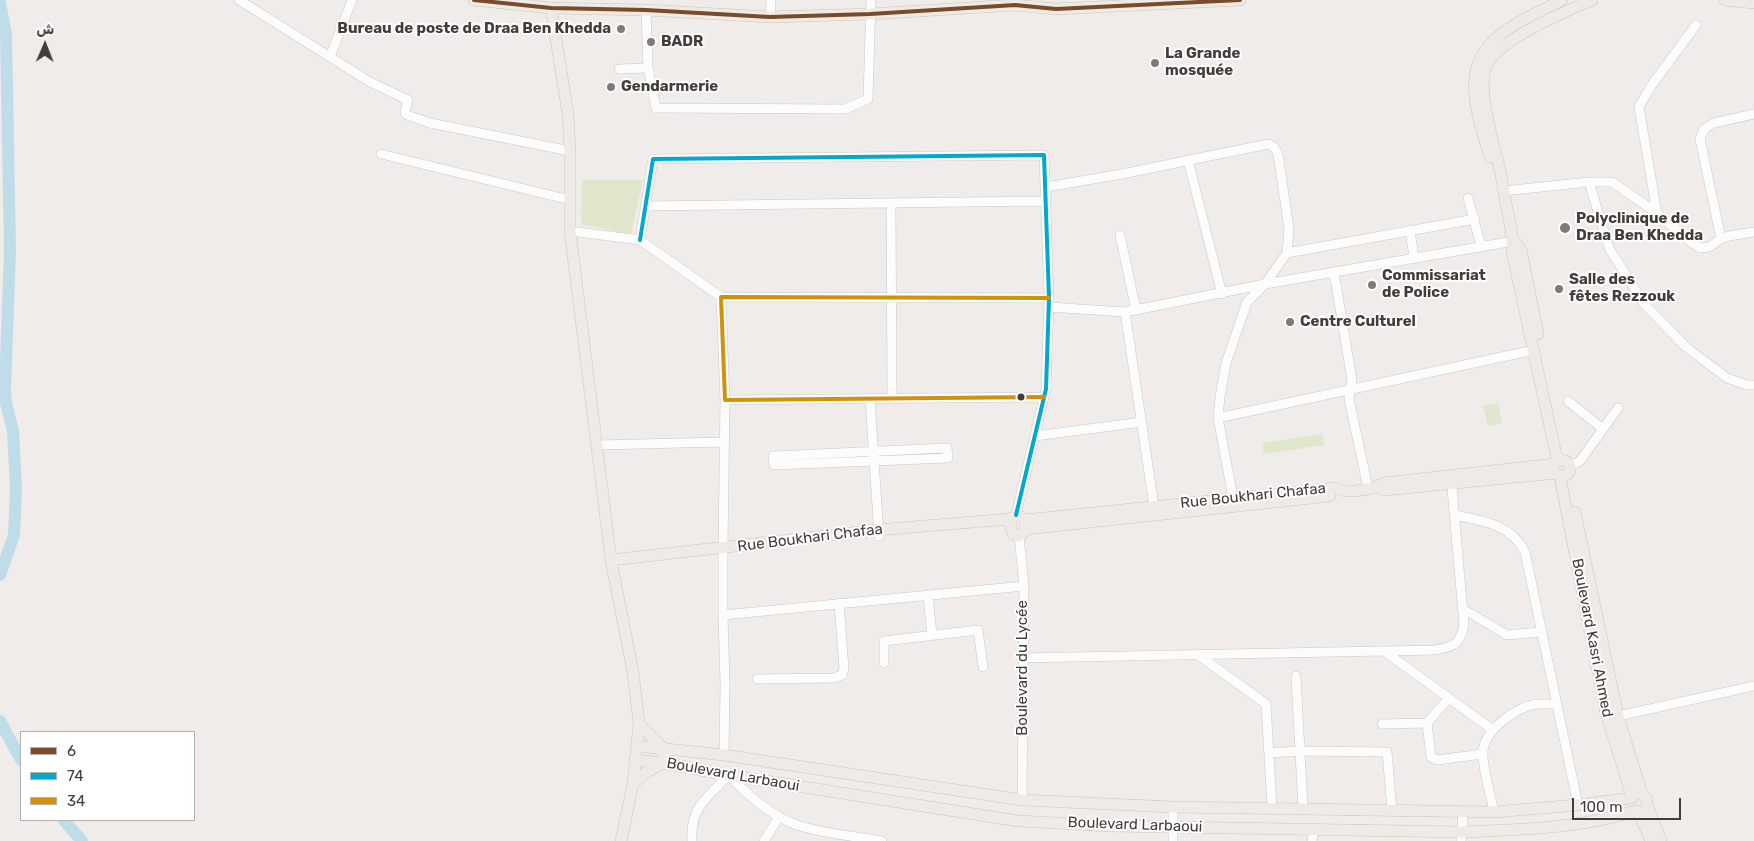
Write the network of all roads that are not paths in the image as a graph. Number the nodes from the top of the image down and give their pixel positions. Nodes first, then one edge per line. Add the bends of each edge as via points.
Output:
1 (239, 0) edge
2 (352, 0) edge
3 (481, 0) edge
4 (771, 0) edge
5 (871, 0) edge
6 (1240, 0) edge
7 (1592, 0) edge
8 (1725, 0) edge
9 (1015, 2) edge
10 (1138, 3) edge
11 (1754, 3) edge
12 (579, 4) edge
13 (1556, 5) edge
14 (551, 8) junction
15 (646, 10) junction
16 (870, 14) junction
17 (770, 17) junction
18 (1696, 25) dead end
19 (330, 57) junction
20 (648, 68) junction
21 (619, 69) dead end
22 (1754, 114) edge
23 (570, 151) junction
24 (381, 154) dead end
25 (1188, 160) junction
26 (1589, 182) junction
27 (1046, 187) junction
28 (1503, 191) junction
29 (1468, 198) dead end
30 (570, 200) junction
31 (1046, 201) junction
32 (891, 203) junction
33 (646, 206) junction
34 (1657, 213) junction
35 (1475, 219) junction
36 (570, 230) junction
37 (1410, 230) junction
38 (1754, 232) edge
39 (1120, 235) dead end
40 (1721, 239) junction
41 (640, 240) junction
42 (1514, 241) junction
43 (1481, 246) junction
44 (1287, 253) junction
45 (1414, 258) junction
46 (1334, 272) junction
47 (1265, 284) junction
48 (1222, 294) junction
49 (721, 297) junction
50 (892, 298) junction
51 (1049, 302) junction
52 (1136, 310) junction
53 (1126, 312) junction
54 (1534, 350) junction
55 (1754, 385) edge
56 (1351, 390) junction
57 (1044, 397) junction
58 (892, 398) junction
59 (870, 399) junction
60 (725, 400) junction
61 (1568, 401) dead end
62 (1618, 408) dead end
63 (1218, 418) junction
64 (1142, 422) junction
65 (1603, 429) junction
66 (1035, 436) junction
67 (724, 442) junction
68 (598, 445) junction
69 (873, 456) junction
70 (1561, 468) junction
71 (1452, 479) junction
72 (1372, 488) junction
73 (1233, 502) junction
74 (1154, 506) junction
75 (1454, 515) junction
76 (1017, 524) junction
77 (878, 533) junction
78 (723, 552) junction
79 (611, 562) junction
80 (1024, 586) junction
81 (928, 595) junction
82 (839, 603) junction
83 (1463, 609) junction
84 (723, 615) junction
85 (1542, 632) junction
86 (932, 635) junction
87 (1384, 651) junction
88 (1197, 654) junction
89 (1022, 658) junction
90 (884, 663) dead end
91 (982, 667) dead end
92 (1296, 676) dead end
93 (757, 679) dead end
94 (1754, 686) edge
95 (1449, 698) junction
96 (1556, 704) junction
97 (1618, 716) junction
98 (1427, 723) junction
99 (639, 724) junction
100 (1382, 724) dead end
101 (1493, 730) junction
102 (637, 746) junction
103 (664, 749) junction
104 (1300, 751) junction
105 (1270, 753) junction
106 (1483, 754) junction
107 (724, 755) junction
108 (636, 760) junction
109 (663, 763) junction
110 (728, 775) junction
111 (633, 784) junction
112 (720, 785) junction
113 (739, 786) junction
114 (1022, 800) junction
115 (1638, 802) junction
116 (1578, 805) junction
117 (1174, 807) junction
118 (1272, 808) junction
119 (1303, 809) junction
120 (1392, 810) junction
121 (1463, 812) junction
122 (1494, 812) junction
123 (779, 817) junction
124 (1173, 827) junction
125 (1313, 836) edge
126 (1461, 836) edge
127 (621, 841) edge
128 (692, 841) edge
129 (764, 841) edge
130 (882, 841) edge
131 (1173, 841) edge
132 (1651, 841) edge
133 (1661, 841) edge

1 - 19 street
2 - 19 street
3 - 14 main road
4 - 17 street
5 - 16 street
6 - 10 main road
7 - 13 main road, Boulevard Kasri Ahmed
8 - 11 main road
9 - 10 main road via 1056,9
9 - 16 main road
12 - 14 main road
12 - 15 main road
13 - 28 main road, Boulevard Kasri Ahmed via 1503,46 1485,68 1486,104
14 - 23 main road via 568,114
15 - 17 main road
15 - 20 street
16 - 17 main road
16 - 20 street via 868,99 845,109 656,108
18 - 34 street via 1639,107
19 - 23 street via 370,82 408,100 405,112 414,118
20 - 21 street
22 - 40 street via 1714,123 1704,128 1700,139
23 - 30 main road
24 - 30 street
25 - 27 street
25 - 44 street via 1268,144 1274,147 1278,154 1289,229
25 - 48 street
26 - 28 street
26 - 34 street via 1612,182
26 - 55 street via 1609,248 1645,305 1686,347 1727,378
27 - 31 street, Boulevard du Lycée
27 - 33 street, Boulevard du Lycée via 1044,155 653,159
28 - 42 main road, Boulevard Kasri Ahmed
29 - 35 street
30 - 36 main road
31 - 32 street
31 - 51 street, Boulevard du Lycée
32 - 33 street
32 - 50 street
33 - 41 street
34 - 40 street via 1701,248
35 - 37 street
35 - 43 street
36 - 41 street
36 - 68 main road
37 - 44 street
37 - 45 street
38 - 40 street
39 - 52 street
41 - 49 street
42 - 43 street
42 - 54 main road, Boulevard Kasri Ahmed via 1512,252
42 - 70 main road, Boulevard Kasri Ahmed via 1521,250
43 - 45 street
44 - 47 street
45 - 46 street
46 - 47 street
46 - 56 street
47 - 48 street
47 - 63 street via 1246,302 1226,363
48 - 52 street
49 - 50 street
49 - 60 street
50 - 51 street
50 - 58 street
51 - 53 street
51 - 57 street, Boulevard du Lycée
52 - 53 street
53 - 64 street
54 - 56 street
54 - 70 main road, Boulevard Kasri Ahmed
56 - 63 street
56 - 72 street via 1349,399
57 - 58 street
57 - 66 street, Boulevard du Lycée
58 - 59 street
59 - 60 street
59 - 69 street
60 - 67 street
61 - 65 street
62 - 65 street
63 - 73 street
64 - 66 street
64 - 74 street
65 - 70 street via 1580,461
66 - 76 street, Boulevard du Lycée
67 - 68 street
67 - 78 street
68 - 79 main road
69 - 69 street via 948,458 946,448
69 - 69 street via 773,456 774,465
69 - 77 street
70 - 71 main road
70 - 97 main road, Boulevard Kasri Ahmed
70 - 115 main road, Boulevard Kasri Ahmed via 1606,713
71 - 72 main road via 1384,482
71 - 75 street
72 - 73 main road, Rue Boukhari Chafaa via 1341,491 1336,495
73 - 74 main road, Rue Boukhari Chafaa
73 - 76 main road, Rue Boukhari Chafaa
74 - 76 main road, Rue Boukhari Chafaa
75 - 83 street
75 - 85 street via 1499,526 1519,542 1525,552
76 - 77 main road, Rue Boukhari Chafaa
76 - 80 street, Boulevard du Lycée
77 - 78 main road, Rue Boukhari Chafaa
78 - 79 main road, Rue Boukhari Chafaa
78 - 84 street
79 - 99 main road via 633,672
80 - 81 street
80 - 89 street, Boulevard du Lycée
81 - 82 street
81 - 86 street
82 - 84 street
82 - 93 street via 842,675 834,678
83 - 85 street via 1507,635
83 - 87 street via 1462,635 1451,648
84 - 107 street
85 - 96 street
86 - 90 street via 884,640
86 - 91 street via 978,630
87 - 88 street
87 - 95 street
88 - 89 street
88 - 105 street via 1266,704
89 - 114 street, Boulevard du Lycée
92 - 104 street
94 - 97 street
95 - 98 street
95 - 101 street
96 - 101 street via 1536,704 1514,712
96 - 116 street
97 - 115 main road, Boulevard Kasri Ahmed
98 - 100 street
98 - 106 street via 1431,756 1437,760
99 - 102 main road
99 - 103 main road
101 - 106 street via 1484,741
102 - 103 main road, Boulevard Larbaoui
102 - 108 main road
103 - 107 main road, Boulevard Larbaoui
103 - 109 main road
104 - 105 street
104 - 119 street
104 - 120 street via 1387,752
105 - 118 street
106 - 122 street
107 - 114 main road, Boulevard Larbaoui
108 - 109 main road, Boulevard Larbaoui
108 - 111 main road
109 - 110 main road, Boulevard Larbaoui
109 - 111 main road
110 - 112 street
110 - 113 street
110 - 124 main road, Boulevard Larbaoui via 1018,821
111 - 127 main road
112 - 113 street
112 - 128 street via 695,813
113 - 123 street
114 - 117 main road, Boulevard Larbaoui
115 - 116 main road, Boulevard Larbaoui
115 - 126 main road, Boulevard Larbaoui via 1612,818
115 - 132 main road, Boulevard Kasri Ahmed
115 - 133 main road, Boulevard Kasri Ahmed
116 - 122 main road, Boulevard Larbaoui
117 - 118 main road, Boulevard Larbaoui
117 - 124 street
118 - 119 main road, Boulevard Larbaoui
119 - 120 main road, Boulevard Larbaoui
120 - 121 main road, Boulevard Larbaoui
121 - 122 main road, Boulevard Larbaoui
121 - 126 street
123 - 129 street
123 - 130 street via 797,825
124 - 125 main road, Boulevard Larbaoui
124 - 131 street
125 - 126 main road, Boulevard Larbaoui

